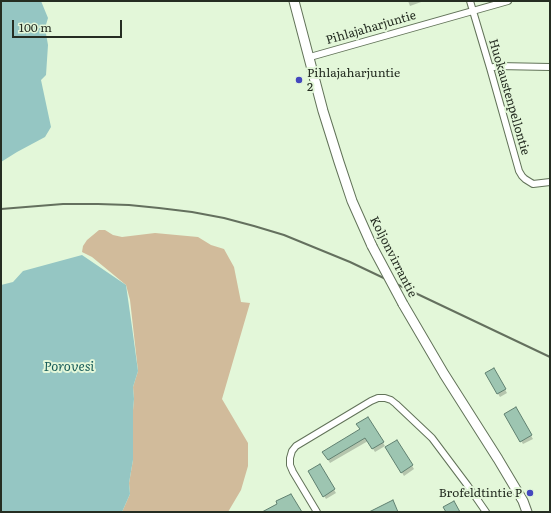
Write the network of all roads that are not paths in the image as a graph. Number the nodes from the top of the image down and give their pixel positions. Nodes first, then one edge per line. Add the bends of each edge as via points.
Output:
1 (294, 1) edge
2 (470, 1) edge
3 (508, 1) edge
4 (473, 10) junction
5 (310, 57) junction
6 (550, 67) edge
7 (490, 68) junction
8 (550, 182) edge
9 (523, 501) junction
10 (316, 512) edge
11 (486, 512) edge
12 (527, 512) edge
13 (534, 512) edge

1 - 5 main road, Koljonvirrantie
2 - 4 street, Huokaustenpellontie
3 - 4 street, Pihlajaharjuntie
4 - 5 street, Pihlajaharjuntie
4 - 7 street, Huokaustenpellontie
5 - 9 main road, Koljonvirrantie, bridge via 339,162 372,246 444,374
6 - 7 street
7 - 8 street, Huokaustenpellontie via 519,171 533,184
9 - 12 main road, Koljonvirrantie
9 - 13 main road, Koljonvirrantie
10 - 11 street via 290,465 292,451 296,446 371,401 385,398 396,404 432,438

